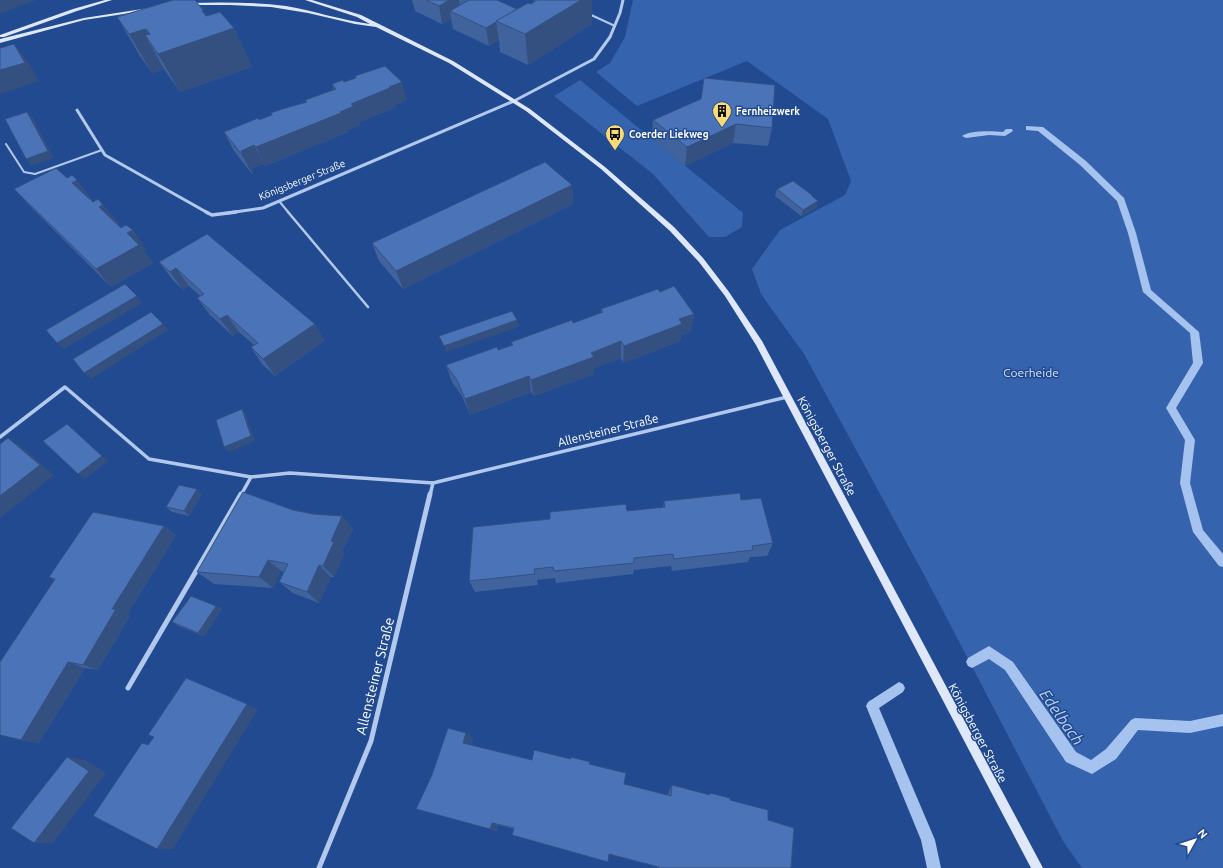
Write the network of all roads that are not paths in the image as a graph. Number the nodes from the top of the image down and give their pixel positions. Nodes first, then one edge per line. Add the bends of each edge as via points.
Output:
1 (110, 0) edge
2 (307, 0) edge
3 (623, 0) edge
4 (188, 2) edge
5 (180, 5) edge
6 (160, 7) edge
7 (589, 14) dead end
8 (615, 26) junction
9 (379, 27) junction
10 (0, 36) edge
11 (0, 41) edge
12 (514, 101) junction
13 (77, 110) dead end
14 (6, 144) dead end
15 (102, 150) junction
16 (279, 201) junction
17 (368, 307) dead end
18 (787, 397) junction
19 (0, 437) edge
20 (251, 477) junction
21 (433, 483) junction
22 (128, 688) dead end
23 (318, 868) edge
24 (1037, 868) edge

1 - 10 street
2 - 9 street, Königsberger Straße via 359,16
3 - 8 street
4 - 5 street, Königsberger Straße
4 - 9 street, Königsberger Straße via 281,7
6 - 11 street via 84,20
7 - 8 lane
8 - 12 street via 594,59
9 - 12 street, Königsberger Straße via 444,59
12 - 16 street, Königsberger Straße
12 - 18 street, Königsberger Straße via 603,168 649,207 701,260 755,337
13 - 15 street, Königsberger Straße
14 - 15 lane via 24,172 30,174
15 - 16 street, Königsberger Straße via 105,155 212,215 263,208
16 - 17 lane
18 - 21 street, Allensteiner Straße
18 - 24 street, Königsberger Straße
19 - 20 street, Allensteiner Straße via 65,387 149,459
20 - 21 street, Allensteiner Straße via 290,473
20 - 22 street
21 - 23 street, Allensteiner Straße via 371,741

